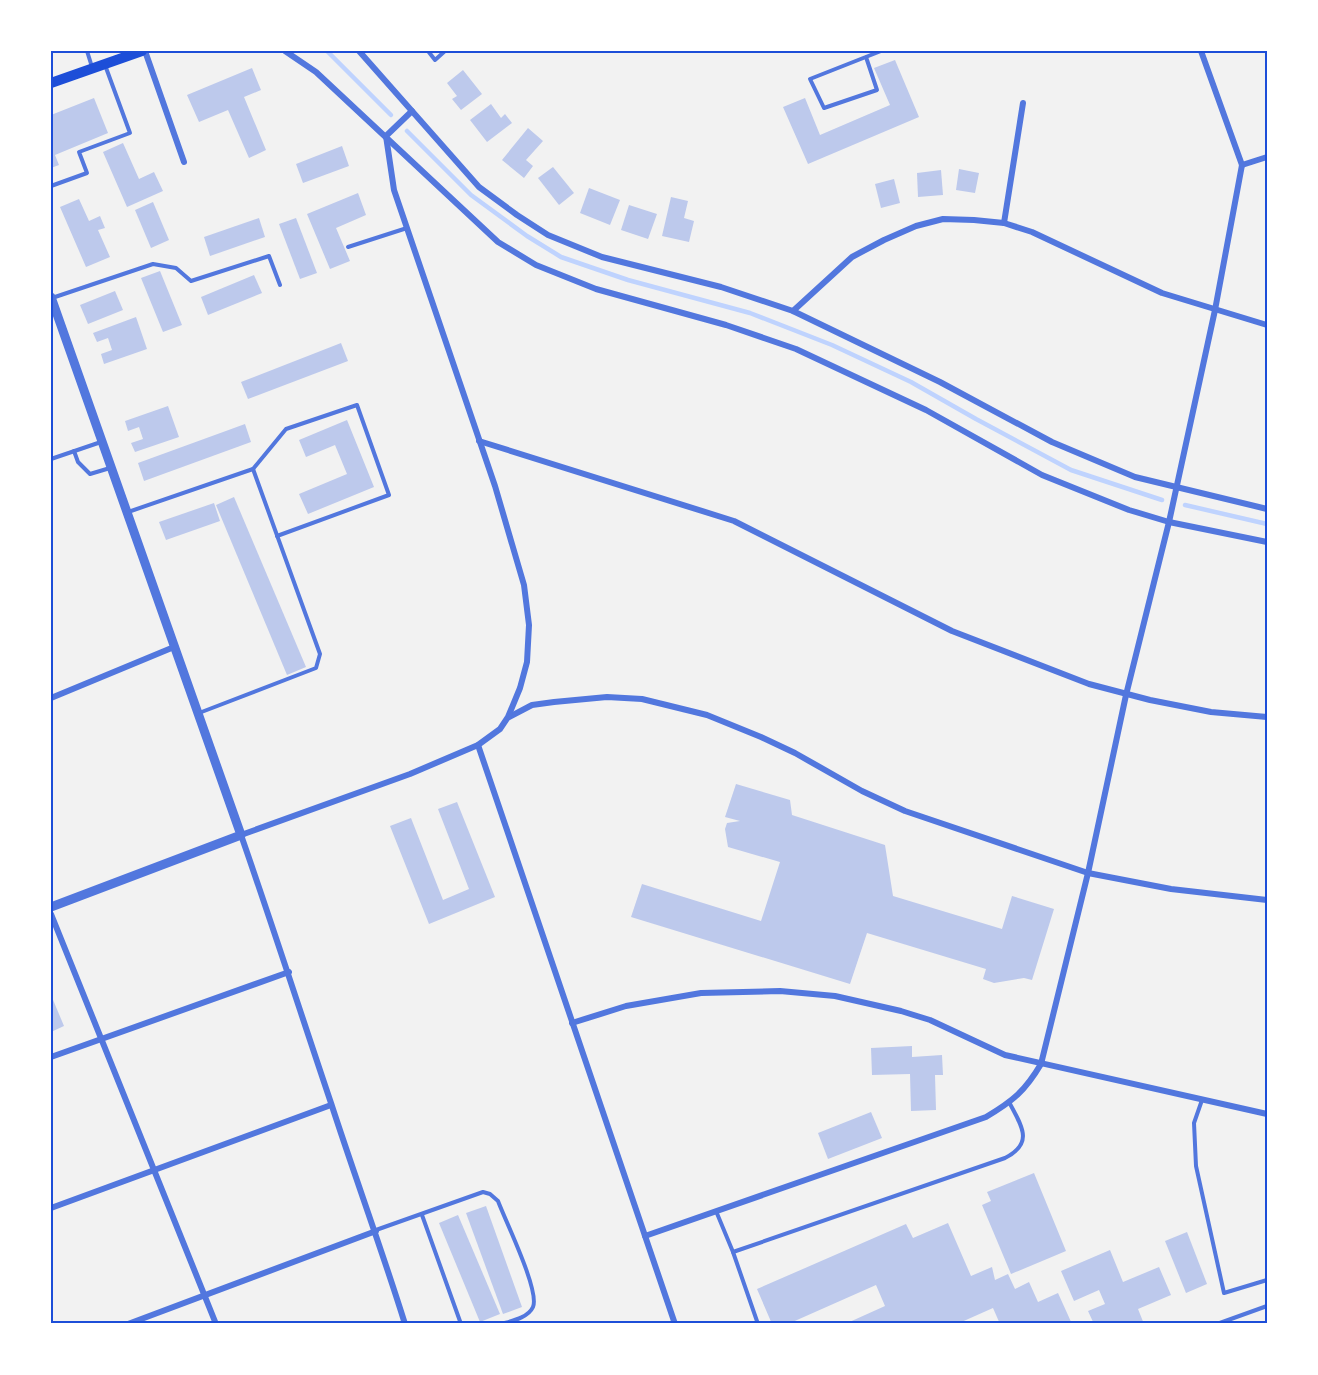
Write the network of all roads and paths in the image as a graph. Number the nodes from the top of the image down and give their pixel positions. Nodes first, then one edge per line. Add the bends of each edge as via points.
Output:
1 (87, 51) edge
2 (143, 51) edge
3 (285, 51) edge
4 (359, 51) edge
5 (428, 51) edge
6 (445, 51) edge
7 (881, 51) edge
8 (1201, 51) edge
9 (118, 55) edge
10 (866, 57) junction
11 (105, 65) junction
12 (92, 69) junction
13 (51, 83) edge
14 (1023, 103) dead end
15 (412, 111) junction
16 (386, 136) junction
17 (1267, 157) edge
18 (184, 162) dead end
19 (1242, 165) junction
20 (51, 186) edge
21 (1004, 224) junction
22 (407, 227) junction
23 (348, 247) dead end
24 (280, 285) dead end
25 (51, 298) edge
26 (1215, 310) junction
27 (793, 312) junction
28 (1267, 326) edge
29 (479, 441) junction
30 (102, 442) junction
31 (74, 451) junction
32 (51, 459) edge
33 (111, 468) junction
34 (253, 469) junction
35 (1177, 488) junction
36 (1267, 509) edge
37 (127, 513) junction
38 (1169, 522) junction
39 (277, 536) junction
40 (1267, 542) edge
41 (174, 647) junction
42 (1126, 695) junction
43 (51, 698) edge
44 (198, 714) junction
45 (508, 717) junction
46 (1267, 717) edge
47 (478, 745) junction
48 (241, 835) junction
49 (1088, 873) junction
50 (1267, 900) edge
51 (51, 907) edge
52 (51, 914) edge
53 (289, 972) junction
54 (572, 1023) junction
55 (101, 1039) junction
56 (51, 1057) edge
57 (1041, 1064) junction
58 (1202, 1100) junction
59 (1009, 1101) junction
60 (331, 1105) junction
61 (1267, 1114) edge
62 (154, 1170) junction
63 (51, 1208) edge
64 (716, 1211) junction
65 (422, 1215) junction
66 (376, 1231) junction
67 (645, 1236) junction
68 (733, 1252) junction
69 (1267, 1280) edge
70 (204, 1295) junction
71 (1267, 1306) edge
72 (128, 1324) edge
73 (216, 1324) edge
74 (405, 1324) edge
75 (461, 1324) edge
76 (501, 1324) edge
77 (675, 1324) edge
78 (758, 1324) edge
79 (1217, 1324) edge

1 - 12 lane
2 - 9 main road
2 - 18 street
3 - 16 street via 316,72
4 - 15 street
5 - 6 lane via 435,60
7 - 10 lane
8 - 19 street
9 - 11 main road
10 - 10 lane via 810,79 824,108 877,90
11 - 12 main road
11 - 20 lane via 130,133 79,152 87,173
12 - 13 main road
14 - 21 street
15 - 16 street
15 - 27 street via 479,187 548,235 602,258 721,287
16 - 22 street via 394,190
16 - 38 street via 498,242 536,265 596,289 796,349 926,410 1042,475
17 - 19 street
19 - 26 street
21 - 26 street via 1032,232 1162,293
21 - 27 street via 943,219 916,226 852,257
22 - 23 lane
22 - 29 street
24 - 25 lane via 269,256 191,280 176,268 153,264
25 - 30 street
26 - 28 street
26 - 35 street
27 - 35 street via 940,382 1052,442 1135,477
29 - 42 street via 734,521 952,631
29 - 45 street via 515,550 529,625 526,662
30 - 31 lane
30 - 33 street
31 - 32 lane
31 - 33 lane via 90,474
33 - 37 street
34 - 37 lane
34 - 39 lane
34 - 39 lane via 286,429 357,405 389,495
35 - 36 street
35 - 38 street
37 - 41 street
38 - 40 street
38 - 42 street
39 - 44 lane via 320,654 316,668
41 - 43 street
41 - 44 street
42 - 46 street via 1211,712
42 - 49 street
44 - 48 street
45 - 47 street via 500,729
45 - 49 street via 532,705 607,698 642,699 707,715 795,753 905,811
47 - 48 street
47 - 54 street
48 - 51 street
48 - 53 street
49 - 50 street via 1171,889
49 - 57 street
52 - 55 street
53 - 55 street
53 - 60 street
54 - 57 street via 659,999 701,993 780,991 835,996 901,1011 930,1020 991,1050
54 - 67 street
55 - 56 street
55 - 62 street
57 - 58 street
57 - 59 street via 1029,1085
58 - 61 street
58 - 69 lane via 1194,1123 1196,1166 1224,1293
59 - 64 street via 986,1117
59 - 68 lane via 1023,1128 1023,1141 1017,1152
60 - 62 street
60 - 66 street
62 - 63 street
62 - 70 street
64 - 67 street
64 - 68 lane
65 - 66 lane
65 - 75 lane
65 - 76 lane via 483,1192 498,1201 535,1298 532,1309 523,1317
66 - 70 street
66 - 74 street
67 - 77 street
68 - 78 lane
70 - 72 street
70 - 73 street
71 - 79 lane

